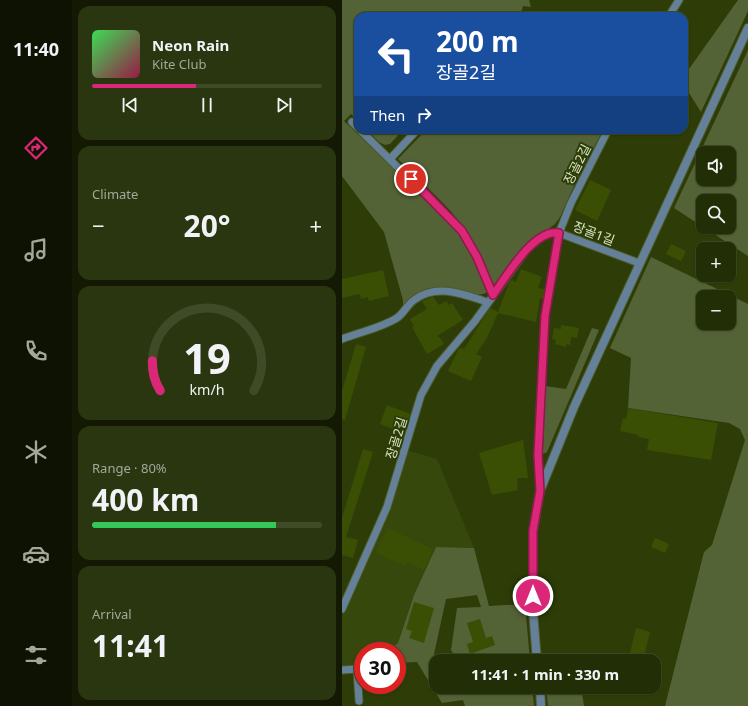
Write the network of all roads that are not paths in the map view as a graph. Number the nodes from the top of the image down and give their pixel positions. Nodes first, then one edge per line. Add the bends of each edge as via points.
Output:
1 (670, 0) edge
2 (677, 3) edge
3 (671, 12) edge
4 (748, 28) edge
5 (364, 134) edge
6 (413, 134) edge
7 (606, 134) edge
8 (390, 159) junction
9 (559, 233) junction
10 (640, 263) junction
11 (493, 295) junction
12 (487, 302) junction
13 (342, 339) edge
14 (540, 491) junction
15 (346, 592) edge
16 (342, 609) edge
17 (536, 654) edge
18 (342, 670) edge
19 (541, 694) edge
20 (359, 701) dead end
21 (542, 706) edge

1 - 2 lane
2 - 3 lane
4 - 10 street, 장골1길
5 - 8 lane
6 - 8 lane
7 - 9 lane, 장골2길
8 - 11 lane via 462,231 477,257
9 - 10 lane, 장골1길
9 - 11 lane, 장골2길 via 547,233 538,238
9 - 14 lane, 장골1길 via 545,316 538,455
10 - 14 street, 장골1길 via 574,407
11 - 12 lane, 장골2길
12 - 13 lane via 445,291 429,292 415,300 393,320
12 - 15 lane, 장골2길 via 475,321 437,366 424,389 386,507
14 - 17 street, 장골1길 via 533,531 533,611
15 - 16 lane, 장골2길
18 - 20 lane via 357,669
19 - 21 street

